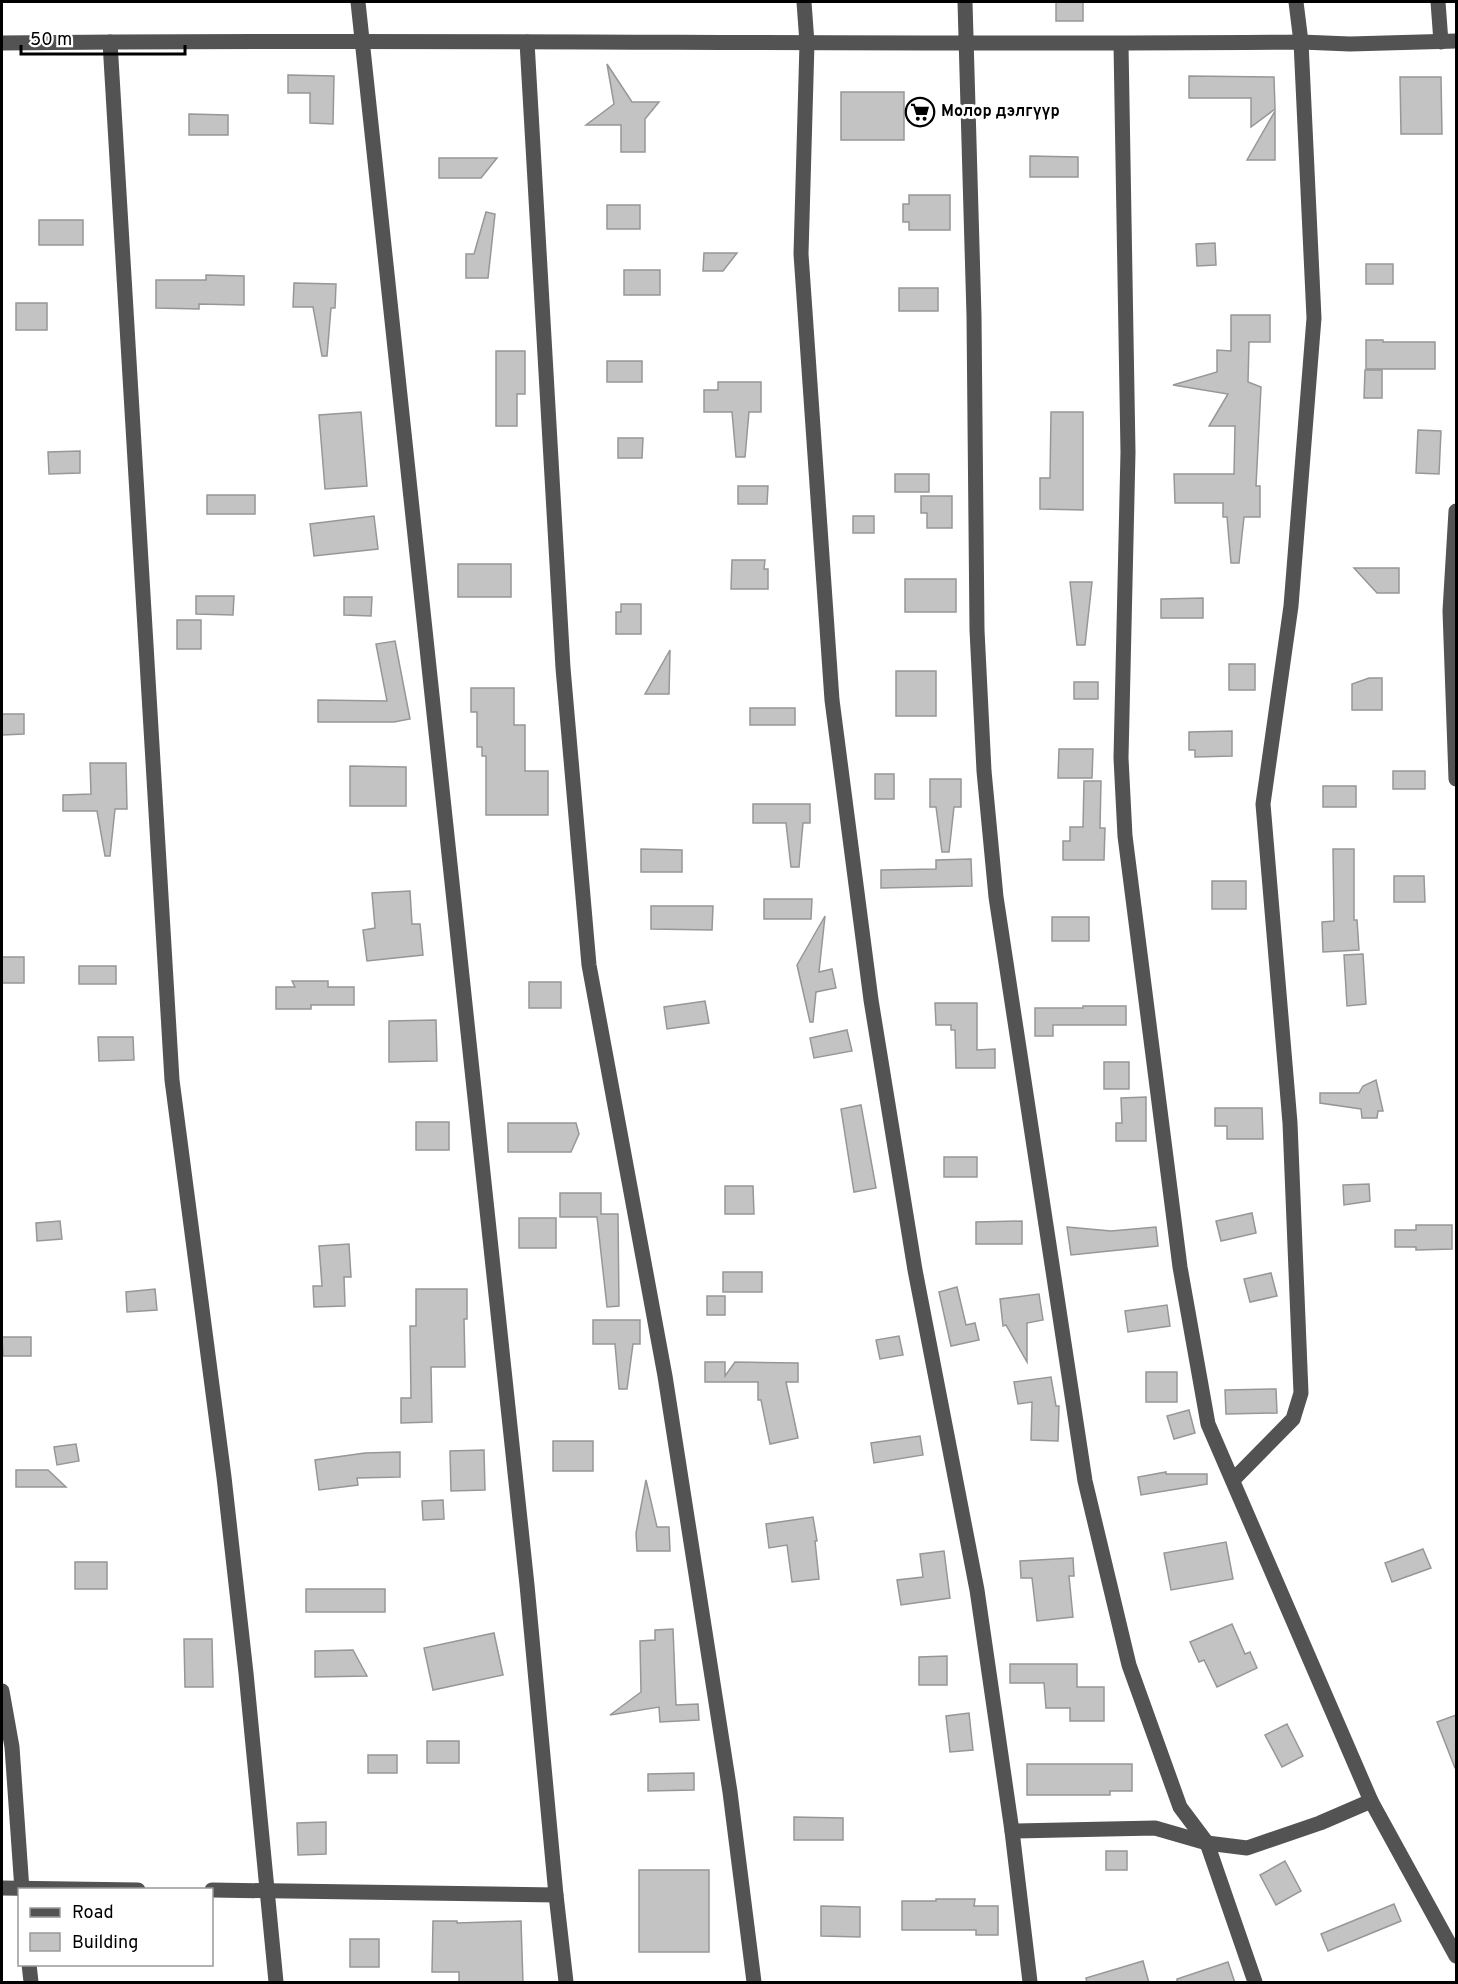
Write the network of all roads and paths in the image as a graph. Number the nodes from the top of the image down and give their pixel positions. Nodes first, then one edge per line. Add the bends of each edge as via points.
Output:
1 (358, 2) edge
2 (804, 2) edge
3 (965, 2) edge
4 (1296, 2) edge
5 (1438, 2) edge
6 (363, 41) junction
7 (1456, 41) edge
8 (110, 42) junction
9 (527, 42) junction
10 (1301, 42) junction
11 (1441, 42) junction
12 (2, 43) edge
13 (807, 43) junction
14 (967, 43) junction
15 (1121, 44) junction
16 (1456, 511) edge
17 (1456, 779) edge
18 (1233, 1480) junction
19 (2, 1690) edge
20 (1371, 1801) junction
21 (1012, 1831) junction
22 (1207, 1842) junction
23 (2, 1888) edge
24 (22, 1888) edge
25 (18, 1889) edge
26 (213, 1890) edge
27 (269, 1891) junction
28 (556, 1895) junction
29 (1456, 1956) edge
30 (29, 1966) edge
31 (31, 1983) edge
32 (276, 1983) edge
33 (566, 1983) edge
34 (754, 1983) edge
35 (1030, 1983) edge
36 (1255, 1983) edge

1 - 6 street
2 - 13 street
3 - 14 street
4 - 10 street
5 - 11 street
6 - 8 street
6 - 9 street
6 - 28 street via 527,1585
7 - 11 street
8 - 12 street
8 - 27 street via 172,1080 224,1477
9 - 13 street
9 - 34 street via 563,668 589,965 665,1376 730,1792
10 - 11 street
10 - 15 street
10 - 18 street via 1314,318 1291,606 1263,804 1290,1123 1301,1393 1293,1419
13 - 14 street
13 - 21 street via 801,254 832,700 871,1000 915,1270 977,1590
14 - 15 street
14 - 22 street via 977,630 984,771 996,897 1085,1481 1129,1665 1180,1808
15 - 18 street via 1128,453 1121,758 1125,836 1180,1267 1208,1424
16 - 17 street via 1450,611
18 - 20 street
19 - 24 street via 12,1747
20 - 22 street via 1247,1848
20 - 29 street
21 - 22 street via 1155,1828
21 - 35 street
22 - 36 street
23 - 25 street
26 - 27 street
27 - 28 street
27 - 32 street
28 - 33 street
30 - 31 street

